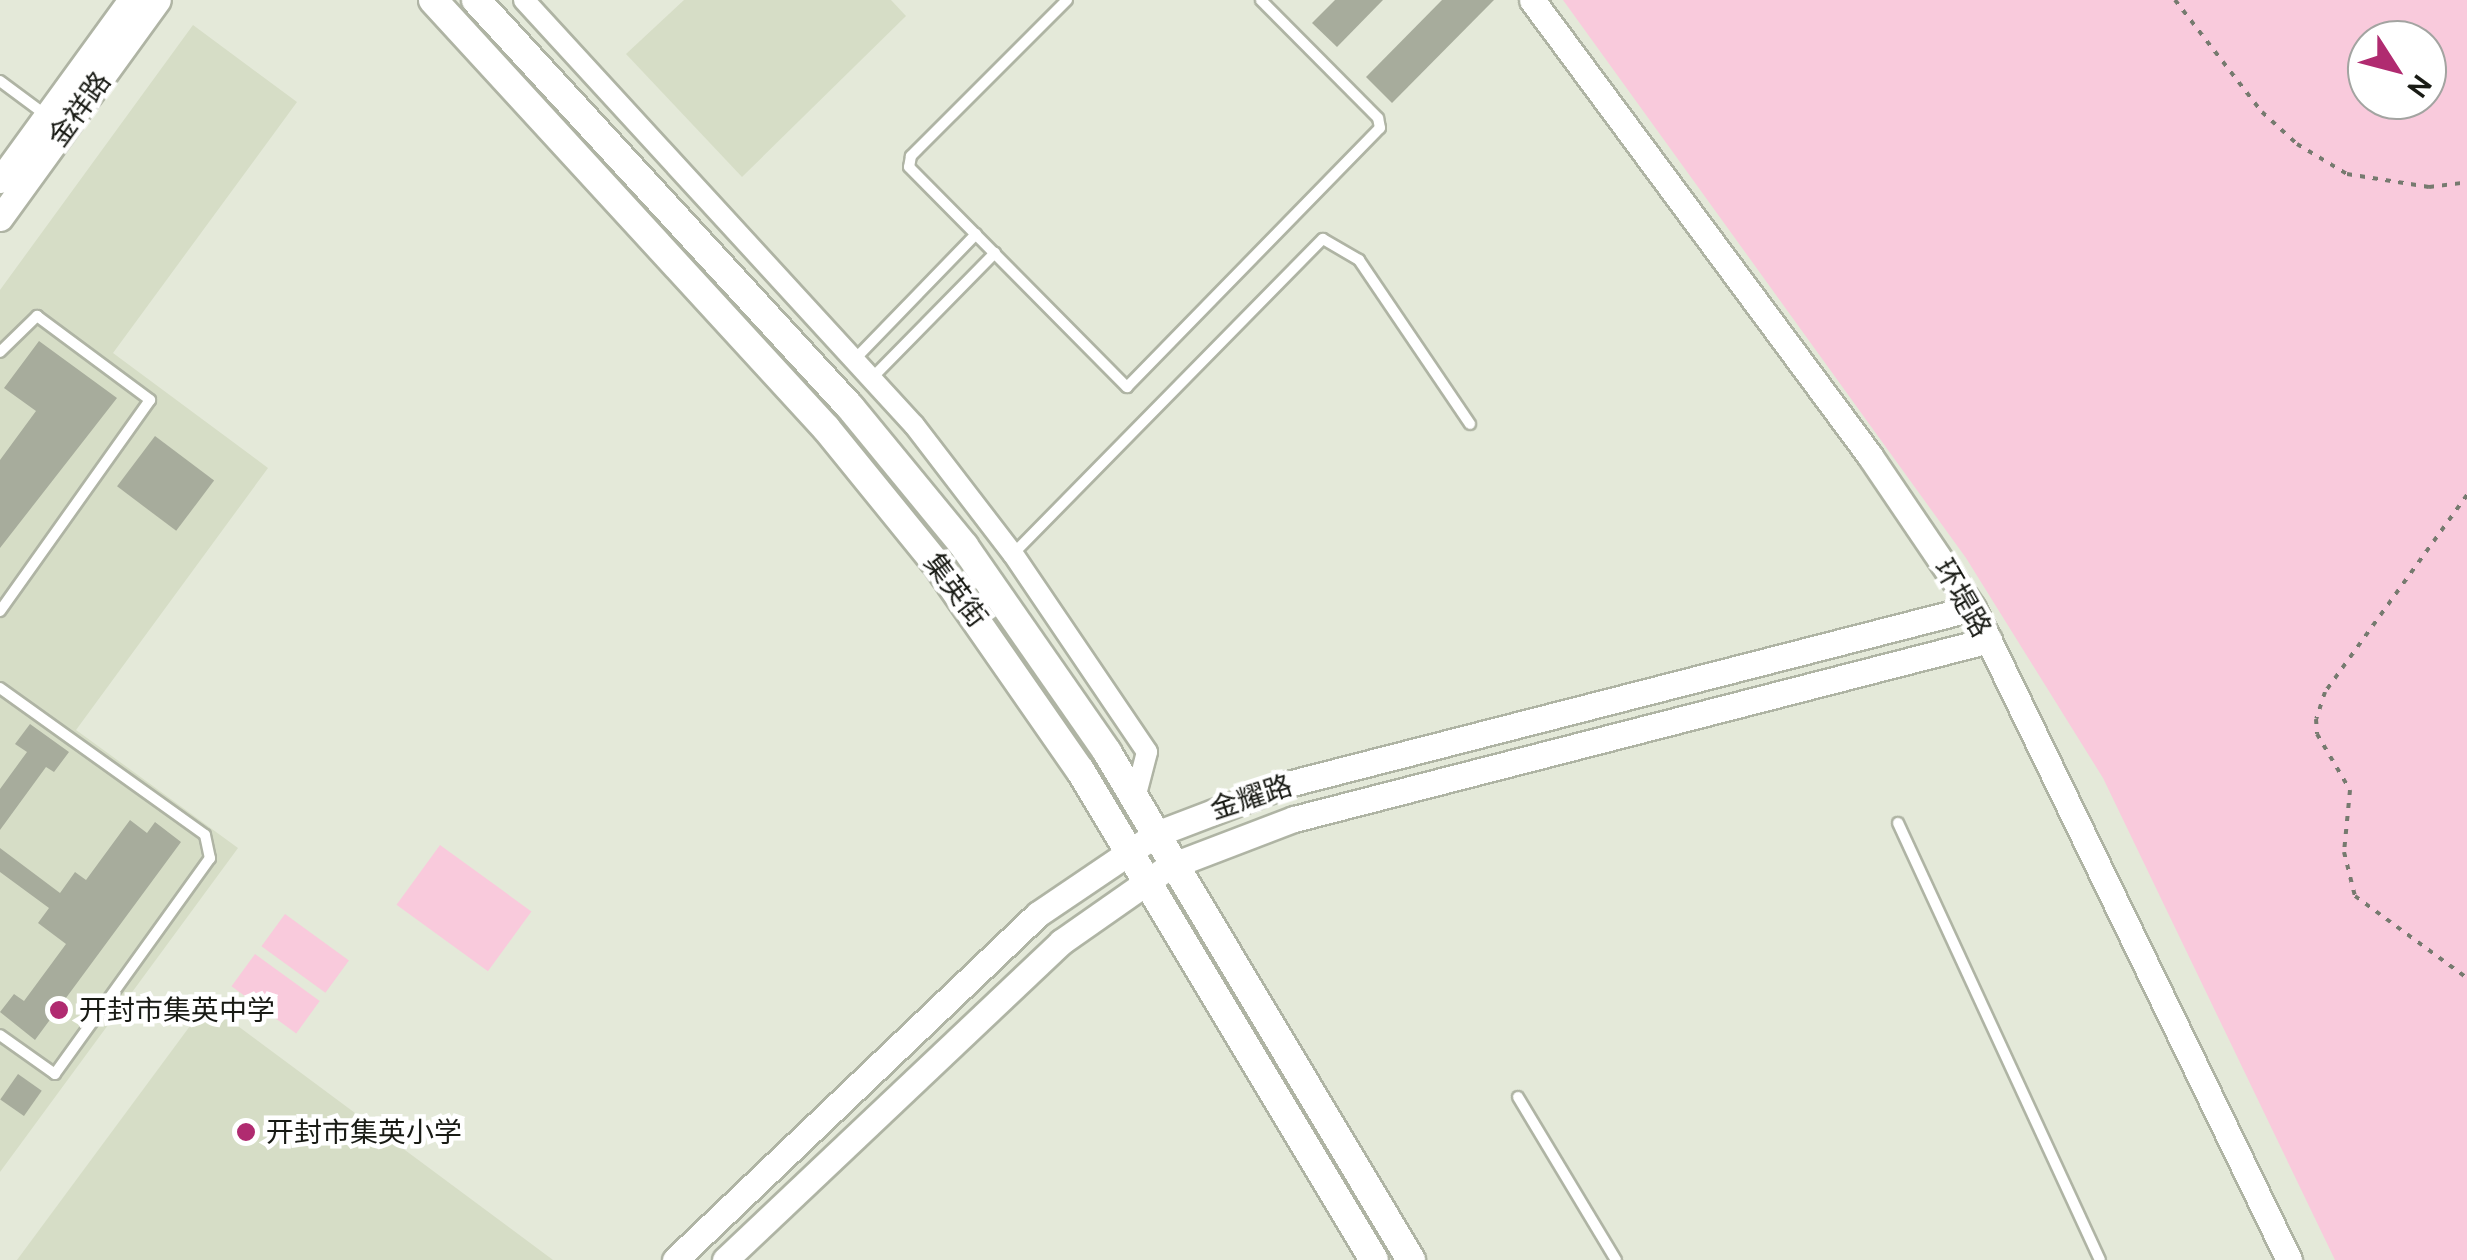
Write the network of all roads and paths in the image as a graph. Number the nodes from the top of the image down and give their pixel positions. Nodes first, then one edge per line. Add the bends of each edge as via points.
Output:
1 (131, 0) edge
2 (158, 0) edge
3 (432, 0) edge
4 (476, 0) edge
5 (524, 0) edge
6 (1066, 0) edge
7 (1261, 0) edge
8 (1532, 0) edge
9 (2175, 0) edge
10 (0, 82) edge
11 (47, 116) junction
12 (0, 180) edge
13 (2467, 182) edge
14 (0, 218) edge
15 (976, 234) junction
16 (994, 253) junction
17 (0, 352) edge
18 (854, 361) junction
19 (870, 379) junction
20 (1470, 424) dead end
21 (2467, 494) edge
22 (1013, 554) junction
23 (1973, 608) junction
24 (0, 611) edge
25 (1988, 640) junction
26 (0, 688) edge
27 (1135, 798) junction
28 (1898, 823) dead end
29 (1156, 834) junction
30 (1128, 850) junction
31 (1175, 864) junction
32 (1146, 880) junction
33 (2467, 977) edge
34 (0, 1035) edge
35 (1518, 1097) dead end
36 (674, 1260) edge
37 (726, 1260) edge
38 (1374, 1260) edge
39 (1411, 1260) edge
40 (1616, 1260) edge
41 (2100, 1260) edge
42 (2288, 1260) edge

1 - 11 street, 金祥路
2 - 14 street, 金祥路
3 - 30 main road, 集英街 via 872,482 986,630
4 - 27 main road, 集英街 via 897,461 1012,612
5 - 18 street
6 - 15 lane via 911,156 909,168
7 - 16 lane via 1378,118 1380,128 1127,387
8 - 23 street, 环堤路 via 1870,456
9 - 13 path via 2262,112 2297,144 2347,174 2429,187
10 - 11 lane
11 - 12 street, 金祥路
15 - 16 lane
15 - 18 lane
16 - 19 lane
17 - 24 lane via 36,316 150,400
18 - 19 street
19 - 22 street
20 - 22 lane via 1359,260 1323,239
21 - 33 path via 2325,692 2316,719 2317,734 2350,790 2344,852 2354,896
22 - 27 street via 1147,752
23 - 25 street, 环堤路
23 - 29 street, 金耀路 via 1284,785
25 - 31 street, 金耀路 via 1294,819
25 - 42 street, 环堤路
26 - 34 lane via 206,835 210,848 200,876 54,1074
27 - 29 main road, 集英街
28 - 41 lane
29 - 30 street, 金耀路
29 - 31 main road, 集英街
30 - 32 main road, 集英街
30 - 36 street, 金耀路 via 1038,914
31 - 32 street, 金耀路
31 - 39 main road, 集英街
32 - 37 street, 金耀路 via 1033,966
32 - 38 main road, 集英街
35 - 40 lane

